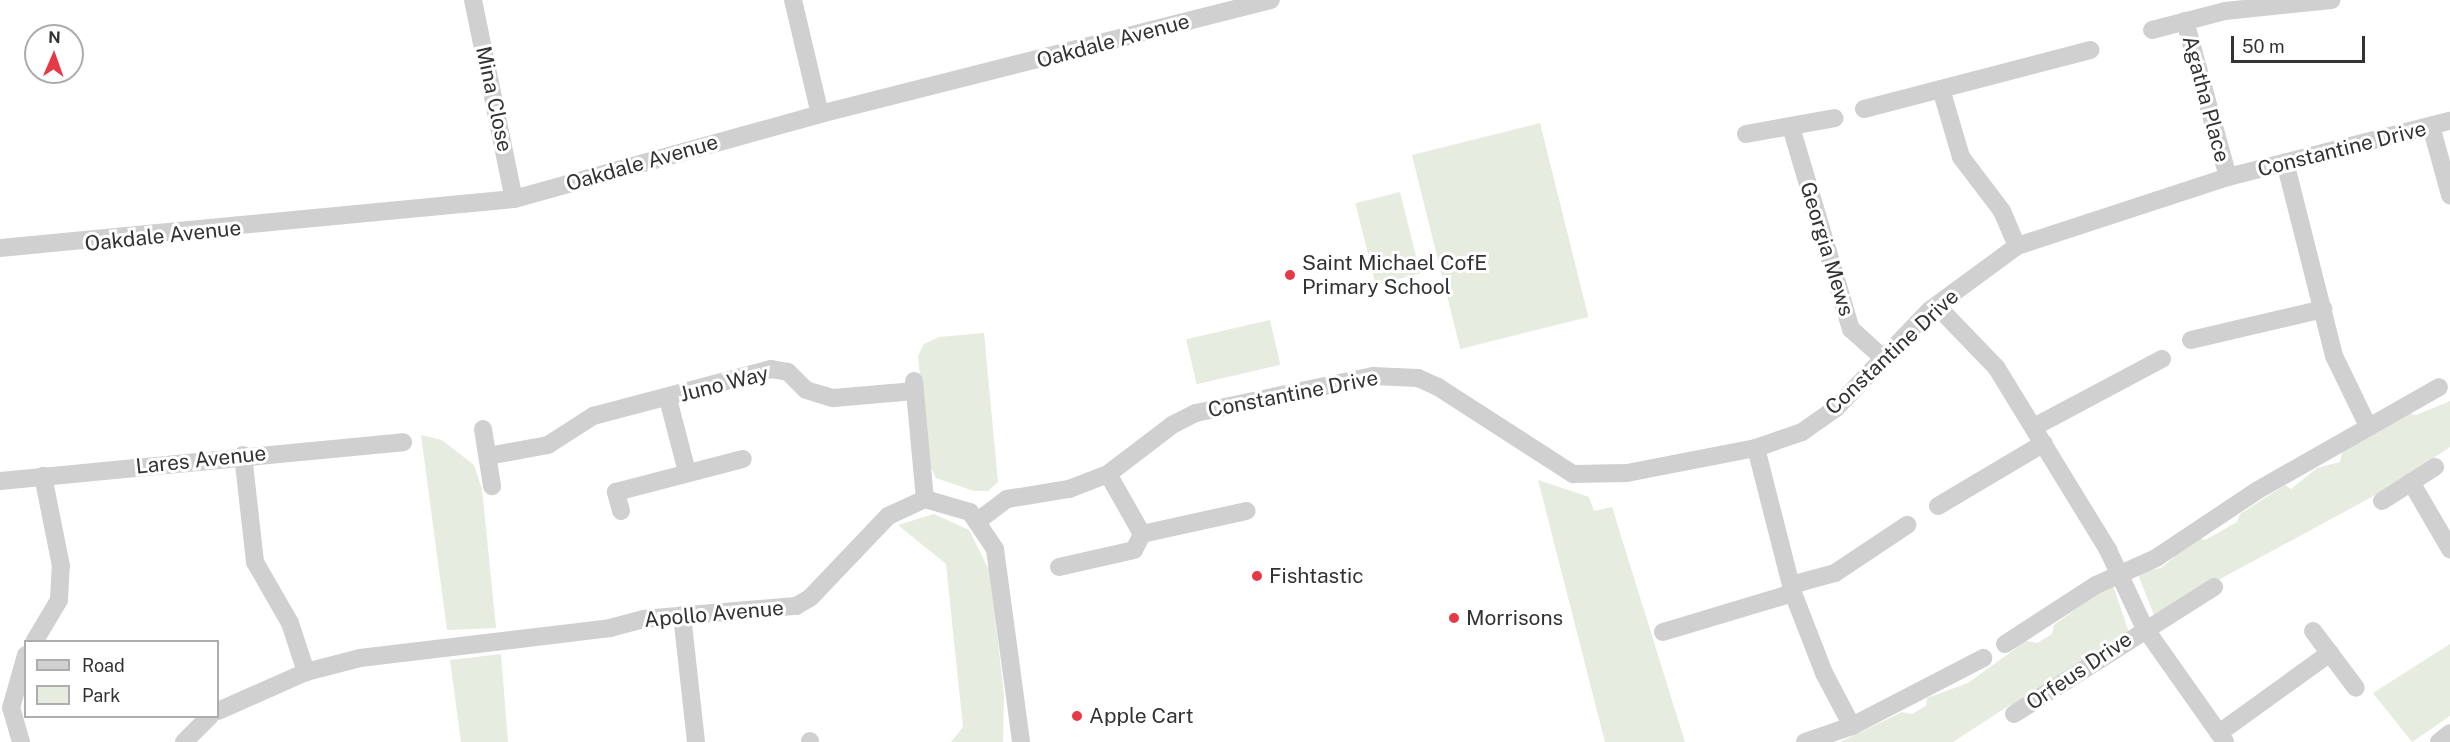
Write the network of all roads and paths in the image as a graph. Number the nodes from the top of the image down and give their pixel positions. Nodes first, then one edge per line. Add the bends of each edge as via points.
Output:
1 (472, 0) edge
2 (793, 0) edge
3 (1271, 0) edge
4 (2331, 0) edge
5 (2185, 21) junction
6 (2152, 30) dead end
7 (2090, 50) dead end
8 (1941, 89) junction
9 (1863, 109) dead end
10 (820, 114) junction
11 (1835, 118) dead end
12 (2450, 122) edge
13 (2432, 126) junction
14 (1791, 127) junction
15 (1746, 134) dead end
16 (2286, 166) junction
17 (2228, 177) junction
18 (2450, 195) edge
19 (514, 199) junction
20 (2017, 246) junction
21 (0, 249) edge
22 (1937, 306) junction
23 (2323, 309) junction
24 (2191, 340) dead end
25 (1883, 358) junction
26 (2162, 359) dead end
27 (2446, 384) edge
28 (668, 399) junction
29 (2368, 426) junction
30 (483, 429) dead end
31 (2039, 435) junction
32 (403, 442) dead end
33 (1756, 448) junction
34 (243, 455) junction
35 (488, 456) junction
36 (743, 459) dead end
37 (2435, 467) dead end
38 (687, 472) junction
39 (1108, 474) junction
40 (43, 476) junction
41 (0, 481) edge
42 (2411, 482) junction
43 (492, 486) dead end
44 (925, 499) junction
45 (2382, 501) dead end
46 (1938, 506) dead end
47 (621, 511) dead end
48 (1247, 511) dead end
49 (979, 520) junction
50 (1907, 525) dead end
51 (1142, 534) junction
52 (2450, 549) edge
53 (1059, 567) dead end
54 (2119, 571) junction
55 (2214, 587) dead end
56 (1792, 589) junction
57 (682, 615) junction
58 (2144, 627) junction
59 (2313, 631) dead end
60 (1663, 632) dead end
61 (35, 640) edge
62 (2006, 644) dead end
63 (2330, 653) junction
64 (1983, 658) dead end
65 (24, 660) edge
66 (306, 672) junction
67 (2356, 688) dead end
68 (5, 706) edge
69 (219, 711) edge
70 (1016, 711) junction
71 (2014, 714) dead end
72 (209, 718) edge
73 (1852, 726) junction
74 (2450, 733) edge
75 (2222, 738) edge
76 (21, 742) edge
77 (184, 742) edge
78 (696, 742) edge
79 (1013, 742) edge
80 (1021, 742) edge
81 (1805, 742) edge
82 (2439, 742) edge

1 - 19 street, Mina Close
2 - 10 street
3 - 10 street, Oakdale Avenue
4 - 5 street, Agatha Place via 2225,11
5 - 6 street, Agatha Place
5 - 17 street, Agatha Place
7 - 8 street
8 - 9 street
8 - 20 street via 1961,157 2002,211
10 - 19 street, Oakdale Avenue
11 - 14 street
12 - 13 street, Constantine Drive
13 - 16 street, Constantine Drive
13 - 18 street
14 - 15 street
14 - 25 street, Georgia Mews via 1851,329
16 - 17 street, Constantine Drive
16 - 23 street
17 - 20 street, Constantine Drive
19 - 21 street, Oakdale Avenue
20 - 22 street, Constantine Drive
22 - 25 street, Constantine Drive
22 - 31 street, Orfeus Drive via 1996,367
23 - 24 street
23 - 29 street via 2349,394
25 - 33 street, Constantine Drive via 1836,408 1802,432
26 - 31 street
27 - 29 street
28 - 35 street, Juno Way via 593,416 548,445
28 - 38 street, Juno Way
28 - 44 street, Juno Way via 771,369 788,372 806,390 833,398 914,386
29 - 54 street via 2258,490 2156,558
30 - 35 street
31 - 46 street
31 - 54 street, Orfeus Drive
32 - 34 street, Lares Avenue
33 - 39 street, Constantine Drive via 1627,473 1573,474 1438,387 1393,375 1196,413 1172,425
33 - 56 street
34 - 40 street, Lares Avenue
34 - 66 street via 255,562 290,622
35 - 43 street
36 - 38 street
37 - 42 street
38 - 47 street via 616,492
39 - 49 street, Constantine Drive via 1069,489 1007,500
39 - 51 street
40 - 41 street, Lares Avenue
40 - 61 street via 61,566 59,600
42 - 45 street
42 - 52 street
44 - 49 street via 959,505
44 - 57 street, Apollo Avenue via 888,516 810,598 796,606
48 - 51 street
49 - 70 street via 1002,574
50 - 56 street via 1835,573
51 - 53 street via 1134,550
54 - 58 street, Orfeus Drive
54 - 62 street
55 - 58 street, Orfeus Drive
56 - 60 street
56 - 73 street
57 - 66 street, Apollo Avenue via 610,628 405,650
57 - 78 street
58 - 71 street, Orfeus Drive
58 - 75 street, Orfeus Drive
59 - 63 street
63 - 67 street
63 - 75 street
64 - 73 street
65 - 68 street
66 - 69 street, Apollo Avenue
68 - 76 street
70 - 79 street
70 - 80 street
72 - 77 street
73 - 81 street
74 - 82 street

